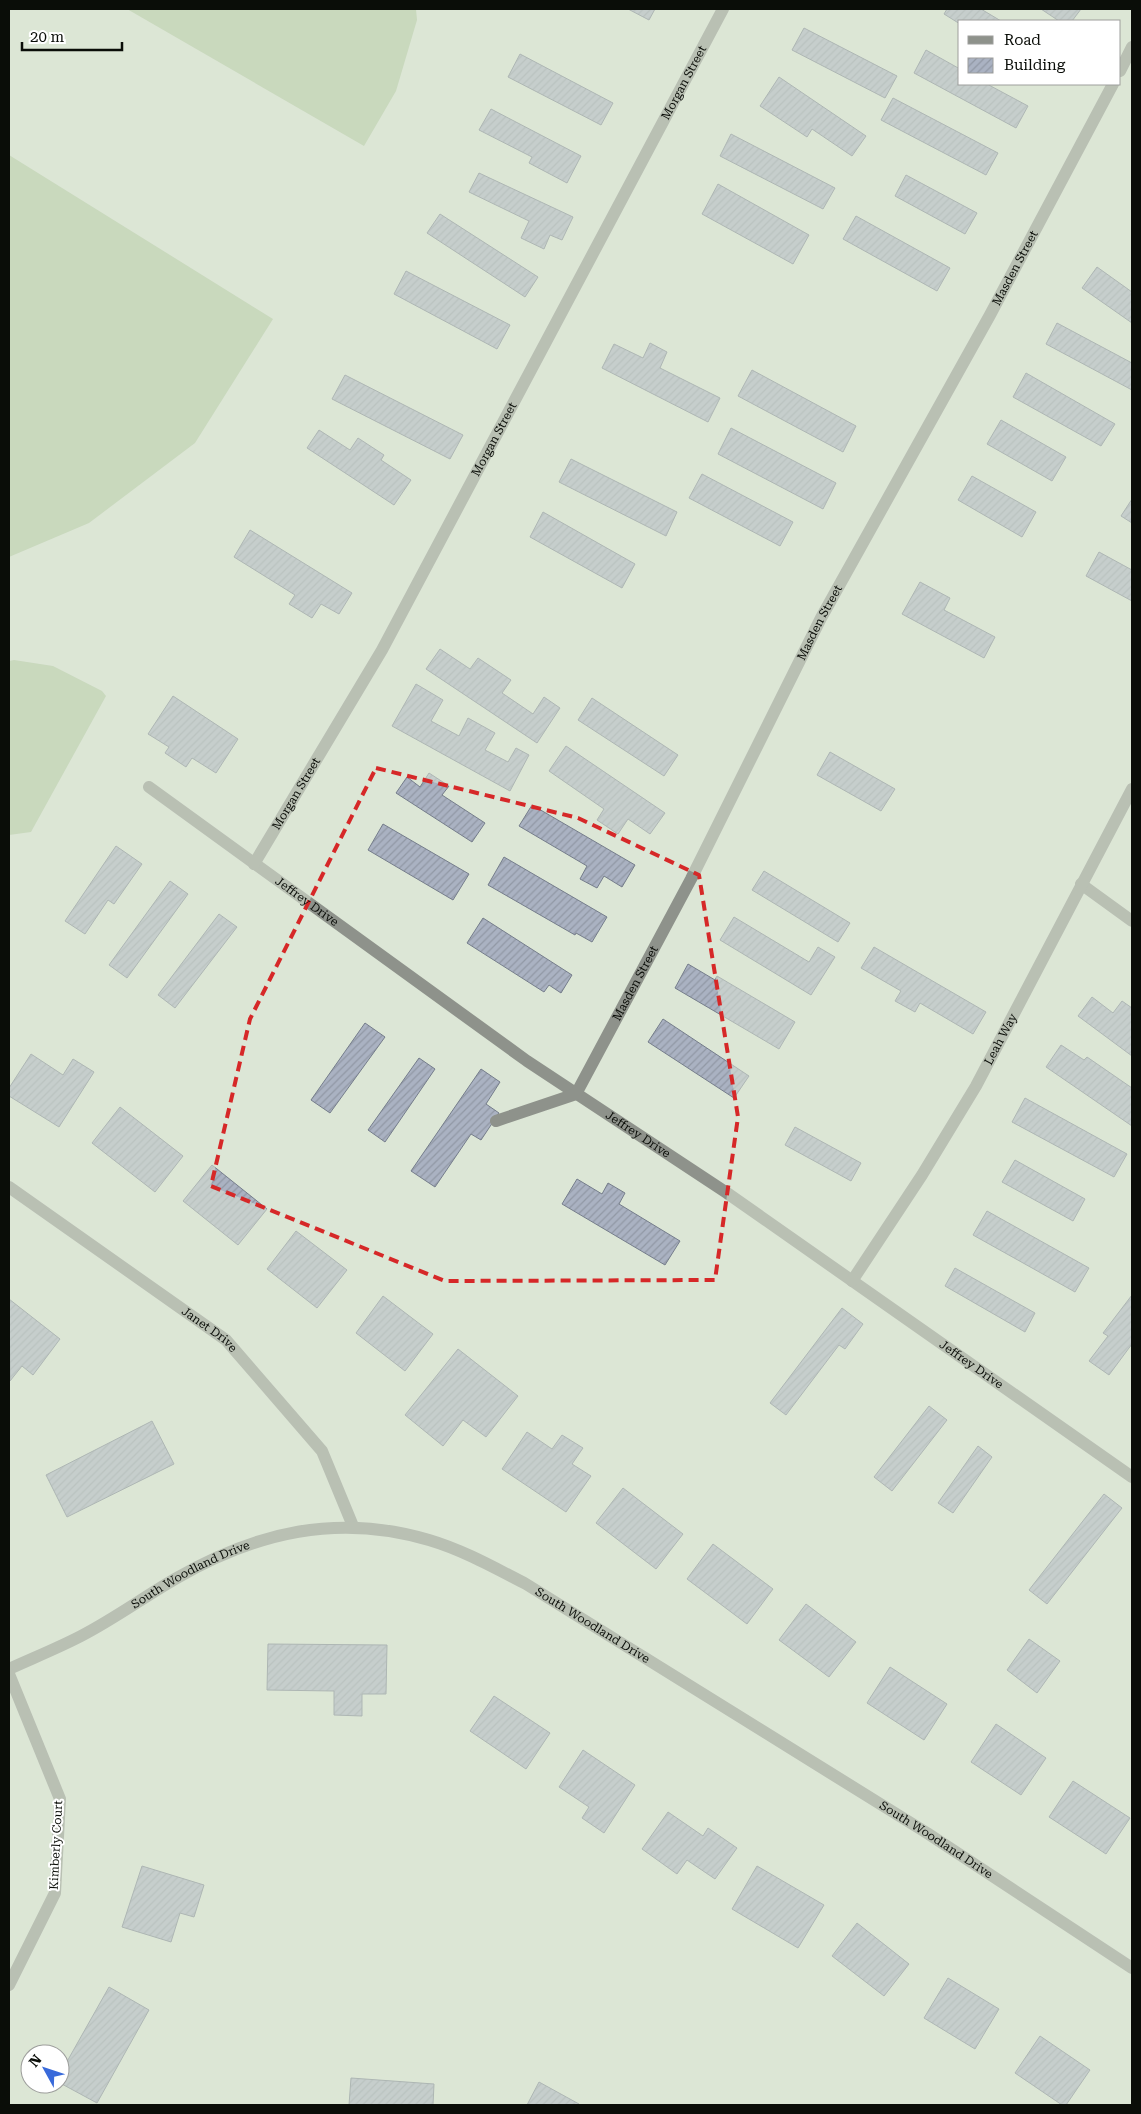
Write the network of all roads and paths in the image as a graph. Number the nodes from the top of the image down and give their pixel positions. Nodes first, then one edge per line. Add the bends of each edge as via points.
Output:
1 (723, 9) edge
2 (1132, 47) edge
3 (1121, 69) edge
4 (1112, 85) edge
5 (149, 787) dead end
6 (1132, 789) edge
7 (254, 864) junction
8 (1081, 884) junction
9 (1132, 921) edge
10 (576, 1094) junction
11 (496, 1121) dead end
12 (9, 1187) edge
13 (852, 1281) junction
14 (1132, 1477) edge
15 (353, 1526) junction
16 (9, 1669) edge
17 (9, 1674) edge
18 (1132, 1968) edge
19 (9, 1985) edge

1 - 7 street, Morgan Street via 382,650
2 - 3 street
4 - 10 street, Masden Street via 990,315 821,618 691,879
5 - 7 street, Jeffrey Drive
6 - 8 street, Leah Way
7 - 10 street, Jeffrey Drive
8 - 9 street
8 - 13 street, Leah Way via 976,1086
10 - 11 street
10 - 13 street, Jeffrey Drive via 727,1193
12 - 15 street, Janet Drive via 226,1340 322,1450
13 - 14 street, Jeffrey Drive
15 - 16 street, South Woodland Drive via 327,1526 276,1535 226,1553 177,1578 82,1635
15 - 18 street, South Woodland Drive via 379,1528 430,1540 479,1559 526,1584 927,1833
17 - 19 street, Kimberly Court via 60,1799 55,1893

